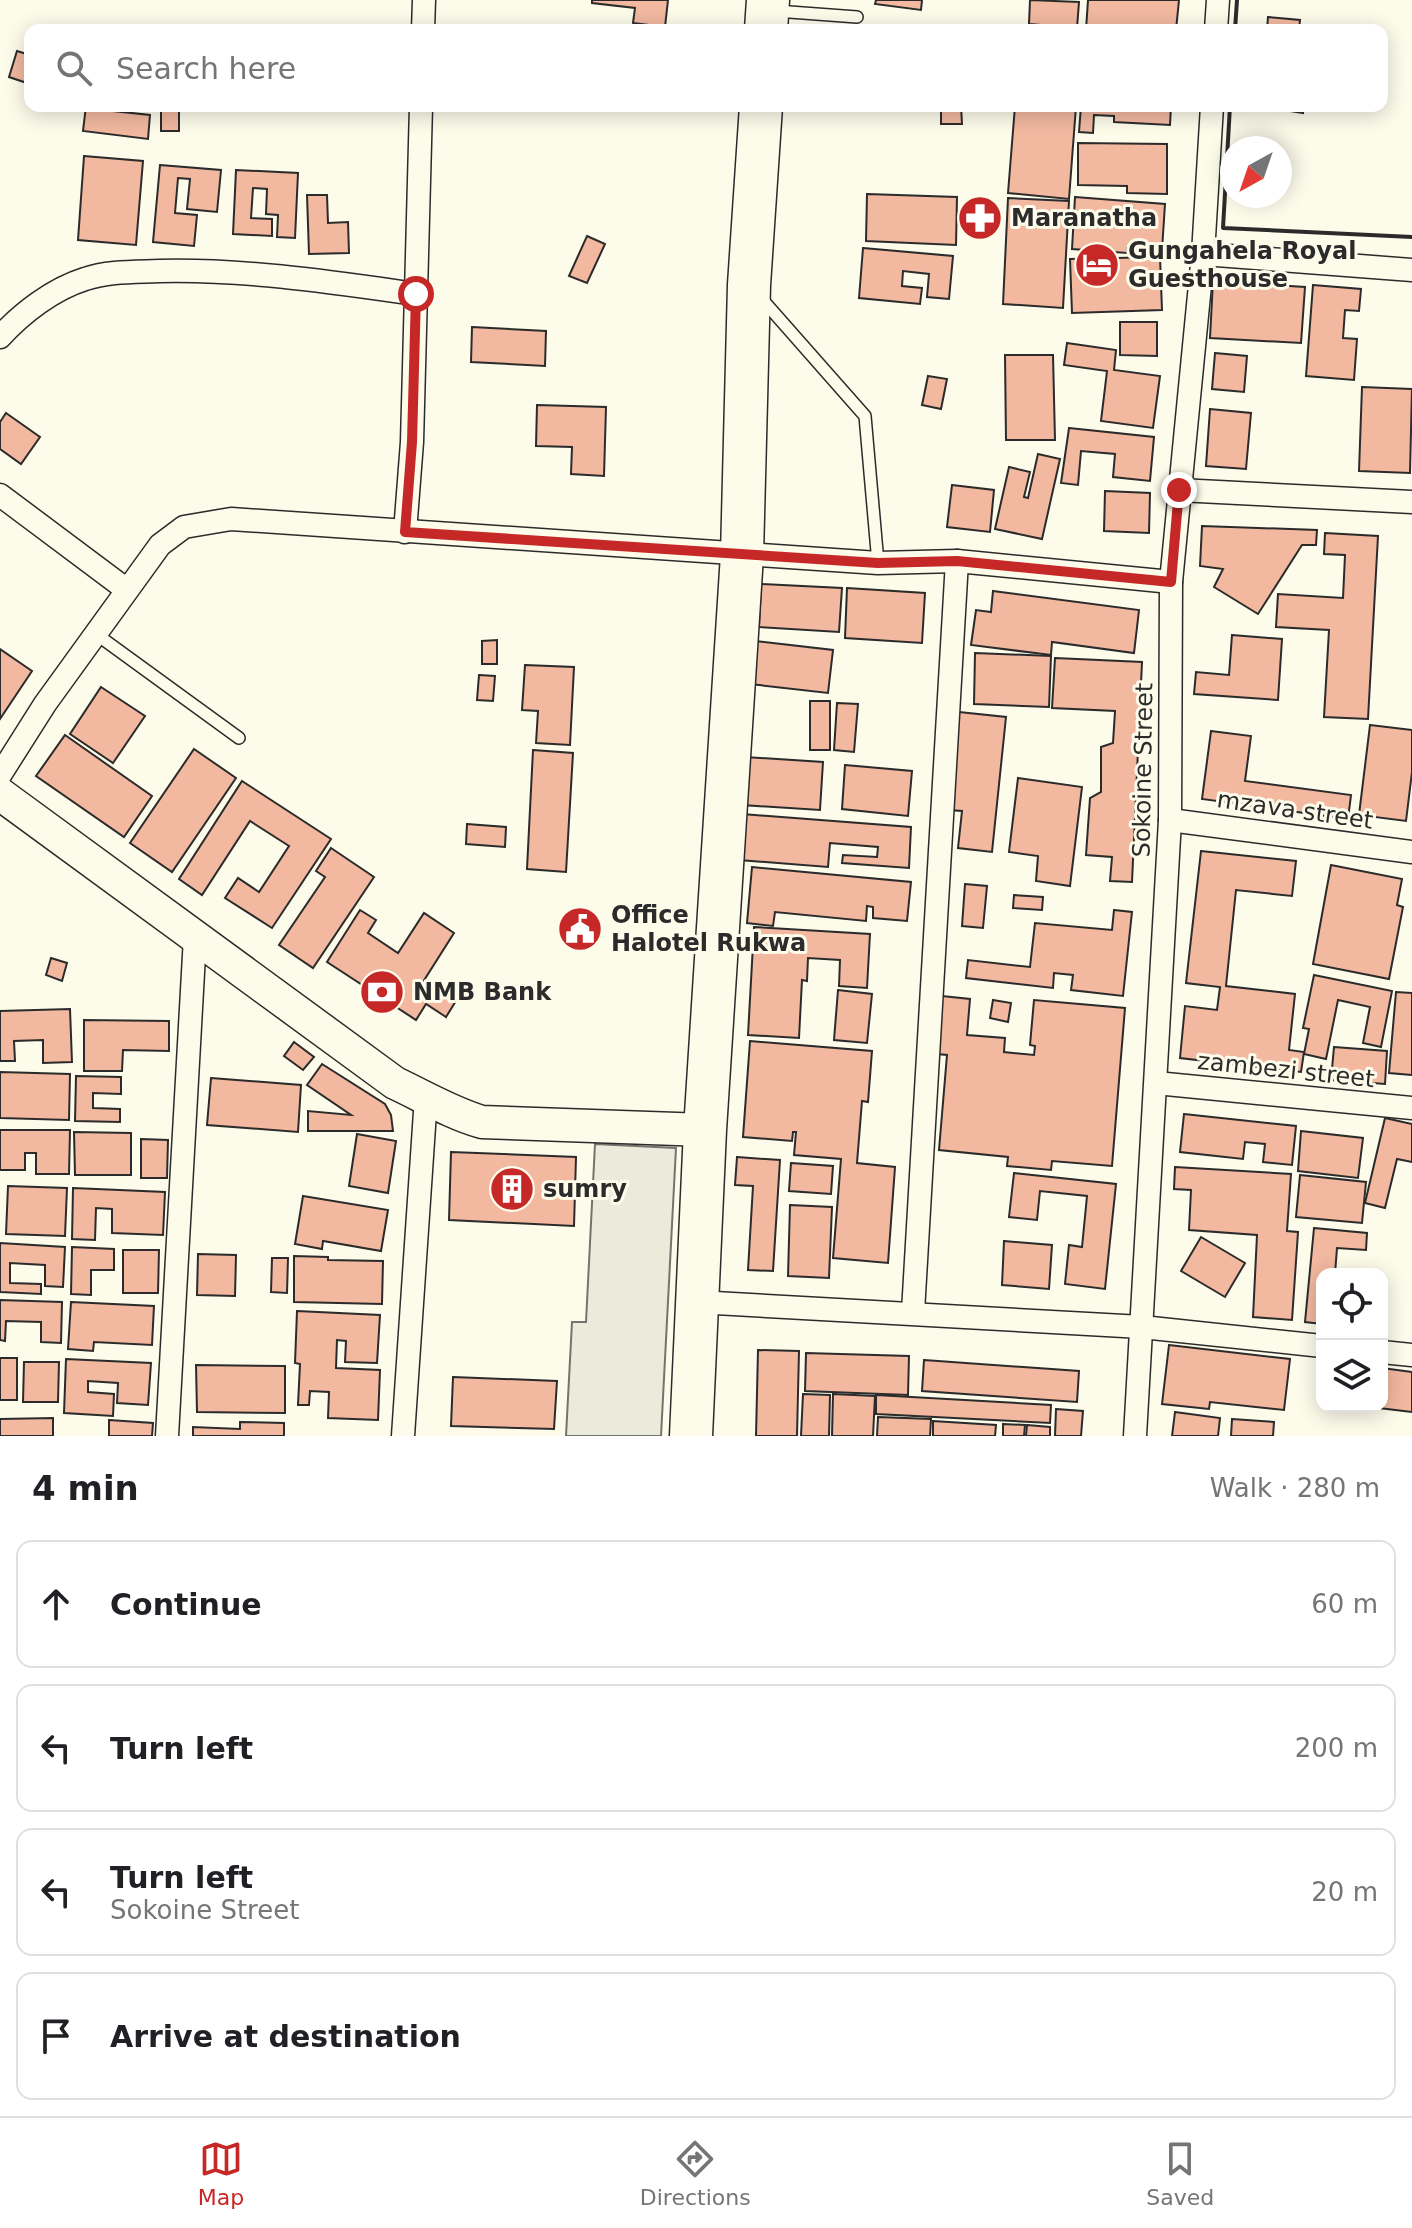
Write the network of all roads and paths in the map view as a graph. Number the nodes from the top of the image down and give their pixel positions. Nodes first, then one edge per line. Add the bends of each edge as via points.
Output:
1 (424, 0) edge
2 (1218, 0) edge
3 (767, 14) edge
4 (857, 17) dead end
5 (423, 24) edge
6 (1216, 24) edge
7 (421, 112) edge
8 (761, 112) edge
9 (1212, 112) edge
10 (1203, 254) junction
11 (1412, 270) edge
12 (749, 285) junction
13 (416, 294) junction
14 (0, 337) edge
15 (1179, 490) junction
16 (0, 495) edge
17 (1412, 502) edge
18 (405, 532) junction
19 (742, 555) junction
20 (957, 561) junction
21 (878, 563) junction
22 (1171, 582) junction
23 (127, 590) junction
24 (96, 634) junction
25 (239, 738) dead end
26 (0, 775) edge
27 (0, 794) edge
28 (1170, 820) junction
29 (1412, 852) edge
30 (195, 937) junction
31 (1156, 1083) junction
32 (426, 1097) junction
33 (1412, 1108) edge
34 (705, 1130) junction
35 (697, 1302) junction
36 (913, 1312) junction
37 (1142, 1327) junction
38 (1316, 1345) edge
39 (1388, 1353) edge
40 (1412, 1355) edge
41 (167, 1436) edge
42 (403, 1436) edge
43 (691, 1436) edge
44 (1135, 1436) edge

1 - 5 street
2 - 6 street
3 - 4 lane
7 - 13 street
8 - 12 highway
9 - 10 street, Sokoine Street
10 - 11 street
10 - 15 street, Sokoine Street
12 - 19 highway
12 - 21 lane via 865,416
13 - 14 street via 291,276 130,272 88,277 60,288
13 - 18 street
15 - 17 street
15 - 22 street, Sokoine Street
16 - 23 street
18 - 19 street
18 - 23 street via 231,519 184,527 160,545
19 - 21 street
19 - 34 highway
20 - 21 street
20 - 22 street
20 - 36 street
22 - 28 street, Sokoine Street
23 - 24 street
24 - 25 lane
24 - 26 street
27 - 30 street
28 - 29 street, mzava street
28 - 31 street, Sokoine Street
30 - 32 street via 395,1083
30 - 41 street
31 - 33 street, zambezi street
31 - 37 street, Sokoine Street
32 - 34 street via 453,1114 482,1122
32 - 42 street
34 - 35 highway
35 - 36 street
35 - 43 highway
36 - 37 street
37 - 38 street
37 - 44 street, Sokoine Street
39 - 40 street

